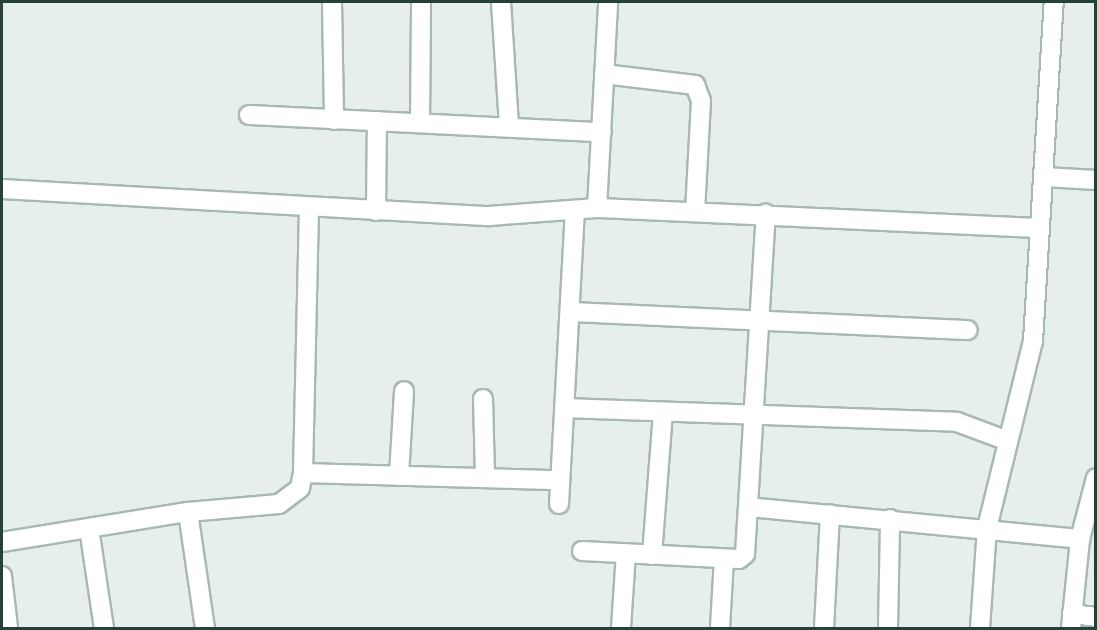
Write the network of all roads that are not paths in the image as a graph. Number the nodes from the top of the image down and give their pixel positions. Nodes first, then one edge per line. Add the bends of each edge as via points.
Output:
1 (332, 2) edge
2 (421, 2) edge
3 (501, 2) edge
4 (608, 2) edge
5 (1054, 2) edge
6 (604, 75) junction
7 (249, 115) dead end
8 (334, 120) junction
9 (377, 122) junction
10 (420, 123) junction
11 (509, 127) junction
12 (602, 132) junction
13 (1044, 177) junction
14 (1095, 180) edge
15 (2, 189) edge
16 (309, 207) junction
17 (597, 208) junction
18 (575, 210) junction
19 (376, 211) junction
20 (695, 211) junction
21 (766, 214) junction
22 (1040, 228) junction
23 (570, 312) junction
24 (761, 321) junction
25 (968, 330) dead end
26 (404, 391) dead end
27 (483, 399) dead end
28 (564, 408) junction
29 (663, 412) junction
30 (755, 415) junction
31 (1008, 441) junction
32 (303, 472) junction
33 (399, 476) junction
34 (485, 478) junction
35 (1095, 478) edge
36 (560, 480) junction
37 (559, 504) dead end
38 (748, 507) junction
39 (188, 512) junction
40 (830, 514) junction
41 (890, 519) junction
42 (89, 528) junction
43 (987, 528) junction
44 (1080, 539) junction
45 (2, 542) edge
46 (582, 551) dead end
47 (626, 553) junction
48 (652, 555) junction
49 (724, 559) junction
50 (2, 576) edge
51 (1095, 616) edge
52 (1072, 621) edge
53 (8, 628) edge
54 (104, 628) edge
55 (205, 628) edge
56 (621, 628) edge
57 (720, 628) edge
58 (824, 628) edge
59 (888, 628) edge
60 (980, 628) edge

1 - 8 street
2 - 10 street
3 - 11 street
4 - 6 street
5 - 13 street
6 - 12 street
6 - 20 street via 695,85 701,101
7 - 8 street
8 - 9 street
9 - 10 street
9 - 19 street
10 - 11 street
11 - 12 street
12 - 17 street
13 - 14 street
13 - 22 street
15 - 16 street
16 - 19 street
16 - 32 street
17 - 18 street
17 - 20 street
18 - 19 street via 489,216
18 - 23 street
20 - 21 street
21 - 22 street
21 - 24 street
22 - 31 street via 1033,341
23 - 24 street
23 - 28 street
24 - 25 street
24 - 30 street
26 - 33 street
27 - 34 street
28 - 29 street
28 - 36 street
29 - 30 street
29 - 48 street
30 - 31 street via 957,422
30 - 38 street
31 - 43 street
32 - 33 street
32 - 39 street via 300,488 279,504
33 - 34 street
34 - 36 street
35 - 44 street
36 - 37 street
38 - 40 street
38 - 49 street via 745,554
39 - 42 street
39 - 55 street
40 - 41 street
40 - 58 street
41 - 43 street
41 - 59 street
42 - 45 street
42 - 54 street
43 - 44 street
43 - 60 street
44 - 52 street
46 - 47 street
47 - 48 street
47 - 56 street
48 - 49 street
49 - 57 street
50 - 53 street
51 - 52 street

